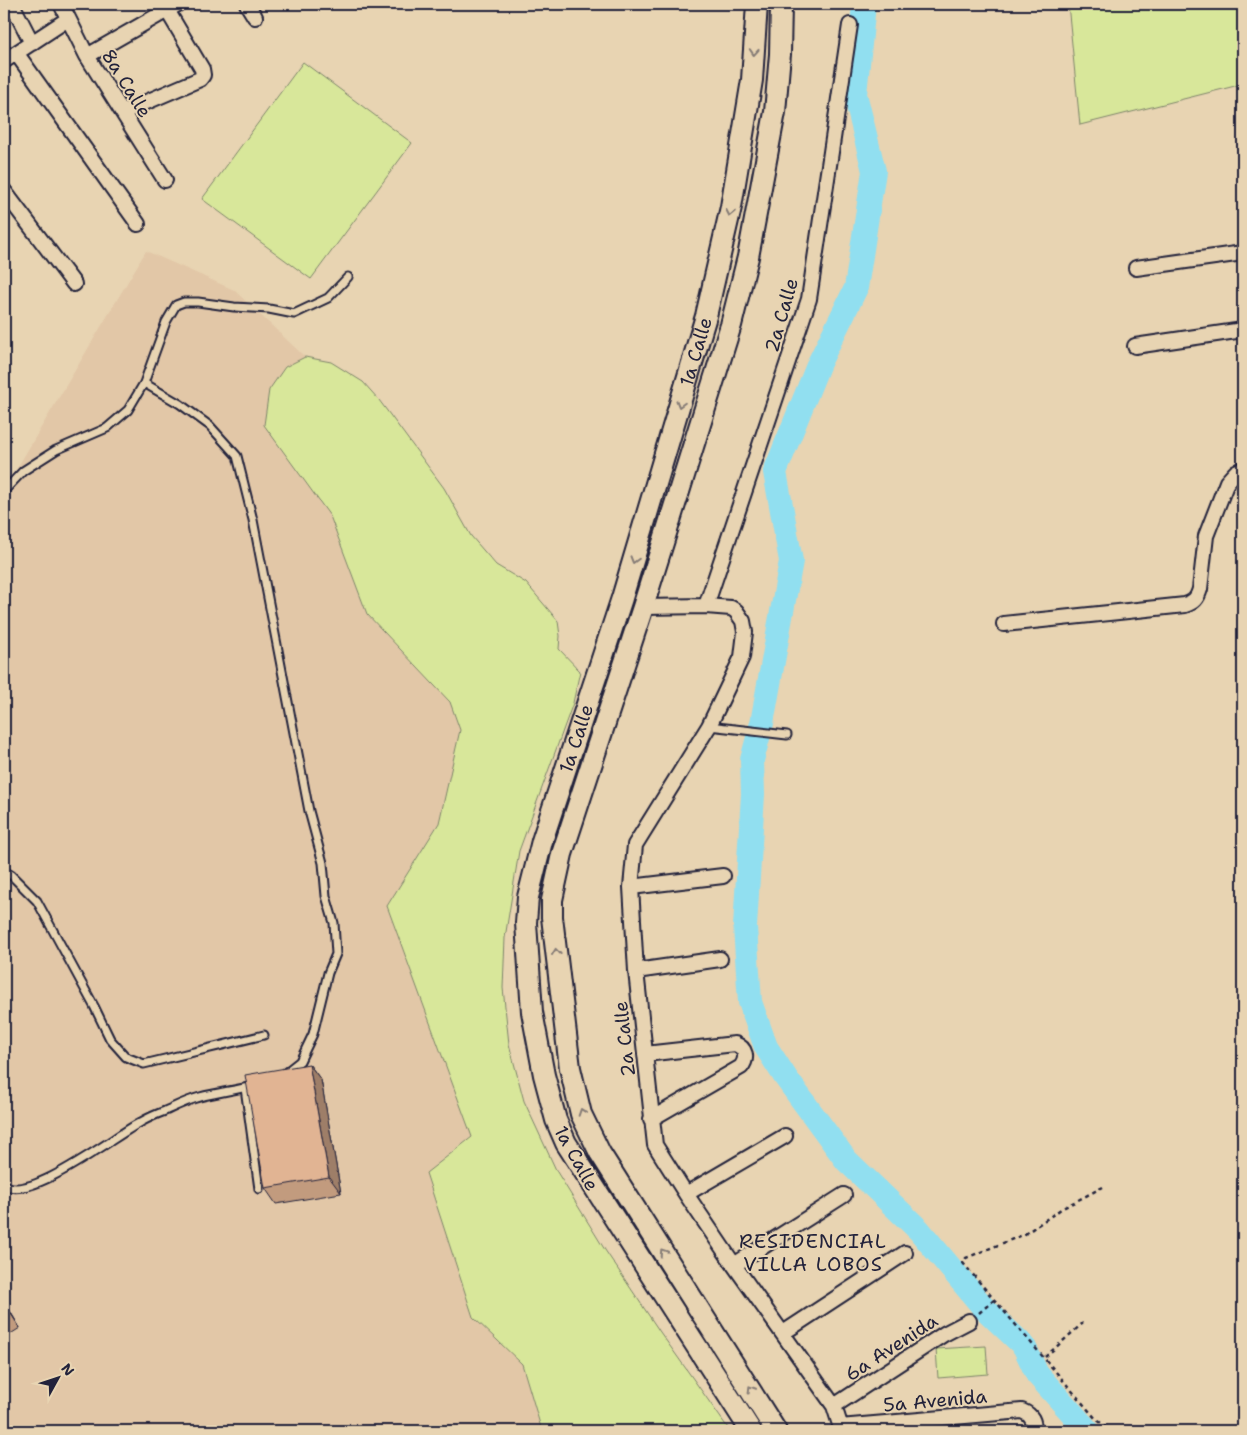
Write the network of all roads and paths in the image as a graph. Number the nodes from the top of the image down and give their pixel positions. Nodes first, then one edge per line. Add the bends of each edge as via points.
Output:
1 (12, 4) edge
2 (61, 4) edge
3 (247, 4) edge
4 (757, 4) edge
5 (781, 4) edge
6 (173, 7) edge
7 (255, 17) dead end
8 (68, 19) junction
9 (850, 25) dead end
10 (32, 43) junction
11 (17, 54) junction
12 (87, 56) junction
13 (4, 61) edge
14 (123, 112) junction
15 (165, 180) dead end
16 (4, 191) edge
17 (138, 224) dead end
18 (1243, 253) edge
19 (1136, 268) dead end
20 (348, 277) dead end
21 (74, 284) dead end
22 (1243, 330) edge
23 (1135, 346) dead end
24 (144, 384) junction
25 (1243, 469) edge
26 (4, 491) edge
27 (706, 606) junction
28 (643, 607) junction
29 (1004, 624) dead end
30 (709, 726) junction
31 (787, 735) dead end
32 (4, 871) edge
33 (723, 876) dead end
34 (631, 888) junction
35 (720, 959) dead end
36 (636, 971) junction
37 (264, 1035) dead end
38 (645, 1054) junction
39 (281, 1075) edge
40 (266, 1082) edge
41 (245, 1088) junction
42 (651, 1119) junction
43 (786, 1136) dead end
44 (1103, 1187) dead end
45 (5, 1188) edge
46 (259, 1189) dead end
47 (686, 1194) junction
48 (844, 1195) dead end
49 (906, 1253) dead end
50 (734, 1265) junction
51 (995, 1299) junction
52 (973, 1318) joint
53 (1084, 1323) dead end
54 (783, 1333) junction
55 (1045, 1357) junction
56 (834, 1406) junction
57 (841, 1429) edge
58 (752, 1431) edge
59 (776, 1431) edge
60 (1034, 1431) edge
61 (1111, 1431) edge

1 - 10 street
2 - 8 street, 8a Calle
3 - 7 street
4 -> 58 main road, 1a Calle via 752,80 721,256 706,316 622,598 536,860 526,923 534,1022 546,1082 566,1144
5 - 28 main road, 1a Calle via 775,112 748,257 731,325
6 - 12 street
6 - 14 street via 203,75
8 - 10 street
8 - 12 street, 8a Calle
9 - 27 street, 2a Calle via 809,299
10 - 11 street
11 - 13 street
11 - 17 street
12 - 14 street, 8a Calle
14 - 15 street, 8a Calle
16 - 21 street
18 - 19 street
20 - 24 lane via 328,298 294,314 269,308 198,302 176,305 166,322
22 - 23 street
24 - 26 lane via 128,410 107,428 56,450 23,471
24 - 39 lane via 210,426 237,456 253,520 309,812 323,863 336,954 313,1034 300,1061
25 - 29 street via 1227,482 1206,536 1200,589 1194,602
27 - 28 street
27 - 30 street, 2a Calle via 731,608 743,621 745,632 742,657
59 -> 28 main road, 1a Calle via 600,1153 581,1114 570,1068 552,900 562,854
30 - 31 lane
30 - 34 street, 2a Calle via 635,845
32 - 37 lane via 37,902 110,1039 126,1057 144,1064
33 - 34 street
34 - 36 street, 2a Calle
35 - 36 street
36 - 38 street, 2a Calle
38 - 42 street, 2a Calle
38 - 42 street via 735,1044 741,1046 745,1054 741,1067
40 - 41 lane
41 - 45 lane via 199,1097 167,1110 140,1122 56,1175 21,1189
41 - 46 lane
42 - 47 street, 2a Calle via 655,1145
43 - 47 street
44 - 51 path via 1061,1208 1025,1234 966,1258 964,1263
47 - 50 street, 2a Calle
48 - 50 street
49 - 54 street
50 - 54 street, 2a Calle
51 - 52 path
51 - 55 path
52 - 56 street, 6a Avenida
53 - 55 path
54 - 56 street, 2a Calle
55 - 61 path via 1096,1419
56 - 57 street, 2a Calle
57 - 60 street, 5a Avenida via 1022,1411 1034,1423

